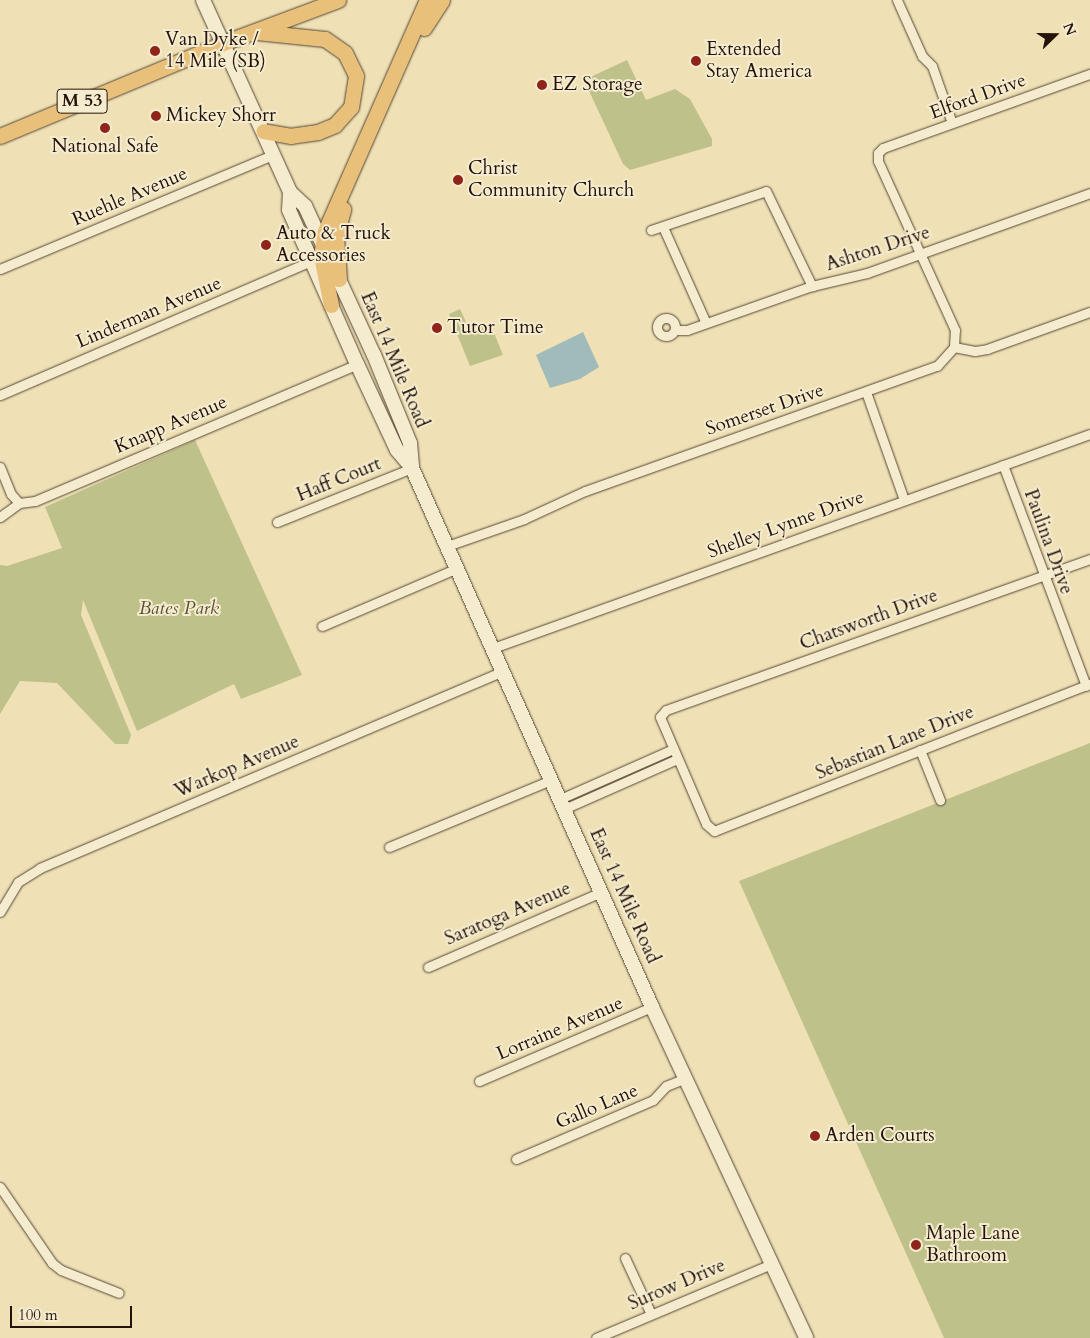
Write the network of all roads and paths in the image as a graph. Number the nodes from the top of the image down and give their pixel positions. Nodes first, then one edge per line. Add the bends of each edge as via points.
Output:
1 (203, 0) edge
2 (338, 0) edge
3 (427, 0) edge
4 (442, 0) edge
5 (897, 0) edge
6 (253, 31) junction
7 (223, 43) junction
8 (1090, 74) edge
9 (952, 123) junction
10 (262, 131) junction
11 (0, 136) edge
12 (273, 155) junction
13 (290, 192) junction
14 (1090, 193) edge
15 (662, 227) junction
16 (651, 230) dead end
17 (322, 241) junction
18 (920, 254) junction
19 (311, 261) junction
20 (0, 269) edge
21 (339, 279) junction
22 (812, 286) junction
23 (331, 305) junction
24 (1090, 312) edge
25 (706, 323) junction
26 (675, 330) dead end
27 (954, 347) junction
28 (357, 364) junction
29 (866, 392) junction
30 (0, 394) edge
31 (1090, 434) edge
32 (1003, 465) junction
33 (0, 467) edge
34 (412, 468) junction
35 (904, 500) junction
36 (19, 503) junction
37 (0, 517) edge
38 (277, 522) dead end
39 (447, 546) junction
40 (1090, 559) edge
41 (457, 568) junction
42 (1042, 576) junction
43 (322, 626) dead end
44 (493, 648) junction
45 (503, 671) junction
46 (1088, 685) edge
47 (673, 749) junction
48 (920, 750) junction
49 (677, 759) junction
50 (551, 780) junction
51 (940, 800) dead end
52 (562, 804) junction
53 (389, 847) dead end
54 (601, 892) junction
55 (0, 912) edge
56 (428, 967) dead end
57 (652, 1007) junction
58 (686, 1078) junction
59 (480, 1080) dead end
60 (516, 1159) dead end
61 (0, 1187) edge
62 (625, 1258) dead end
63 (771, 1264) junction
64 (119, 1292) dead end
65 (650, 1314) junction
66 (596, 1338) edge
67 (806, 1338) edge

1 - 7 main road, East 14 Mile Road
2 - 6 main road, M 53
3 - 17 main road
4 - 21 main road via 424,29 341,215 336,245
5 - 9 street via 922,56 932,66
6 - 7 main road, M 53
6 - 10 main road via 325,39 345,53 356,76 352,107 335,125 318,132 291,136
7 - 10 main road, East 14 Mile Road
7 - 11 main road, M 53
8 - 9 street, Elford Drive
9 - 18 street, Elford Drive via 883,148 878,153 878,161
10 - 12 main road, East 14 Mile Road
12 - 13 main road, East 14 Mile Road
12 - 20 street, Ruehle Avenue
13 - 17 main road, East 14 Mile Road via 305,206
13 - 19 main road, East 14 Mile Road via 289,210
14 - 18 street, Ashton Drive
15 - 16 street
15 - 22 street via 766,191
15 - 25 street
17 - 21 main road, East 14 Mile Road
17 - 23 main road via 321,256
18 - 22 street, Ashton Drive via 867,273
18 - 27 street via 952,322
19 - 23 main road, East 14 Mile Road
19 - 30 street, Linderman Avenue
21 - 34 main road, East 14 Mile Road via 410,443
22 - 25 street, Ashton Drive
23 - 28 main road, East 14 Mile Road
24 - 27 street via 987,349 975,351
25 - 26 street, Ashton Drive
27 - 29 street, Somerset Drive via 937,366
28 - 34 main road, East 14 Mile Road via 397,450
28 - 36 street, Knapp Avenue via 35,501
29 - 35 street
29 - 39 street, Somerset Drive via 585,492 524,519
31 - 32 street, Shelley Lynne Drive
32 - 35 street, Shelley Lynne Drive
32 - 42 street, Paulina Drive
33 - 36 street via 11,494
34 - 38 street, Haff Court
34 - 39 main road, East 14 Mile Road
35 - 44 street, Shelley Lynne Drive
36 - 37 street, Knapp Avenue
39 - 41 main road, East 14 Mile Road
40 - 42 street, Chatsworth Drive
41 - 43 street
41 - 44 main road, East 14 Mile Road
42 - 46 street, Paulina Drive
42 - 47 street, Chatsworth Drive via 660,715
44 - 45 main road, East 14 Mile Road
45 - 50 main road, East 14 Mile Road
45 - 55 street, Warkop Avenue via 40,868 18,882
46 - 48 street, Sebastian Lane Drive
47 - 49 street
47 - 52 street
48 - 49 street, Sebastian Lane Drive via 711,830
48 - 51 street
49 - 52 street
50 - 52 main road, East 14 Mile Road
50 - 53 street
52 - 54 main road, East 14 Mile Road
54 - 56 street, Saratoga Avenue
54 - 57 main road, East 14 Mile Road
57 - 58 main road, East 14 Mile Road
57 - 59 street, Lorraine Avenue
58 - 60 street, Gallo Lane via 666,1086 653,1100
58 - 63 main road, East 14 Mile Road
61 - 64 street via 52,1263 61,1270
62 - 65 street
63 - 65 street, Surow Drive
63 - 67 main road, East 14 Mile Road
65 - 66 street, Surow Drive

